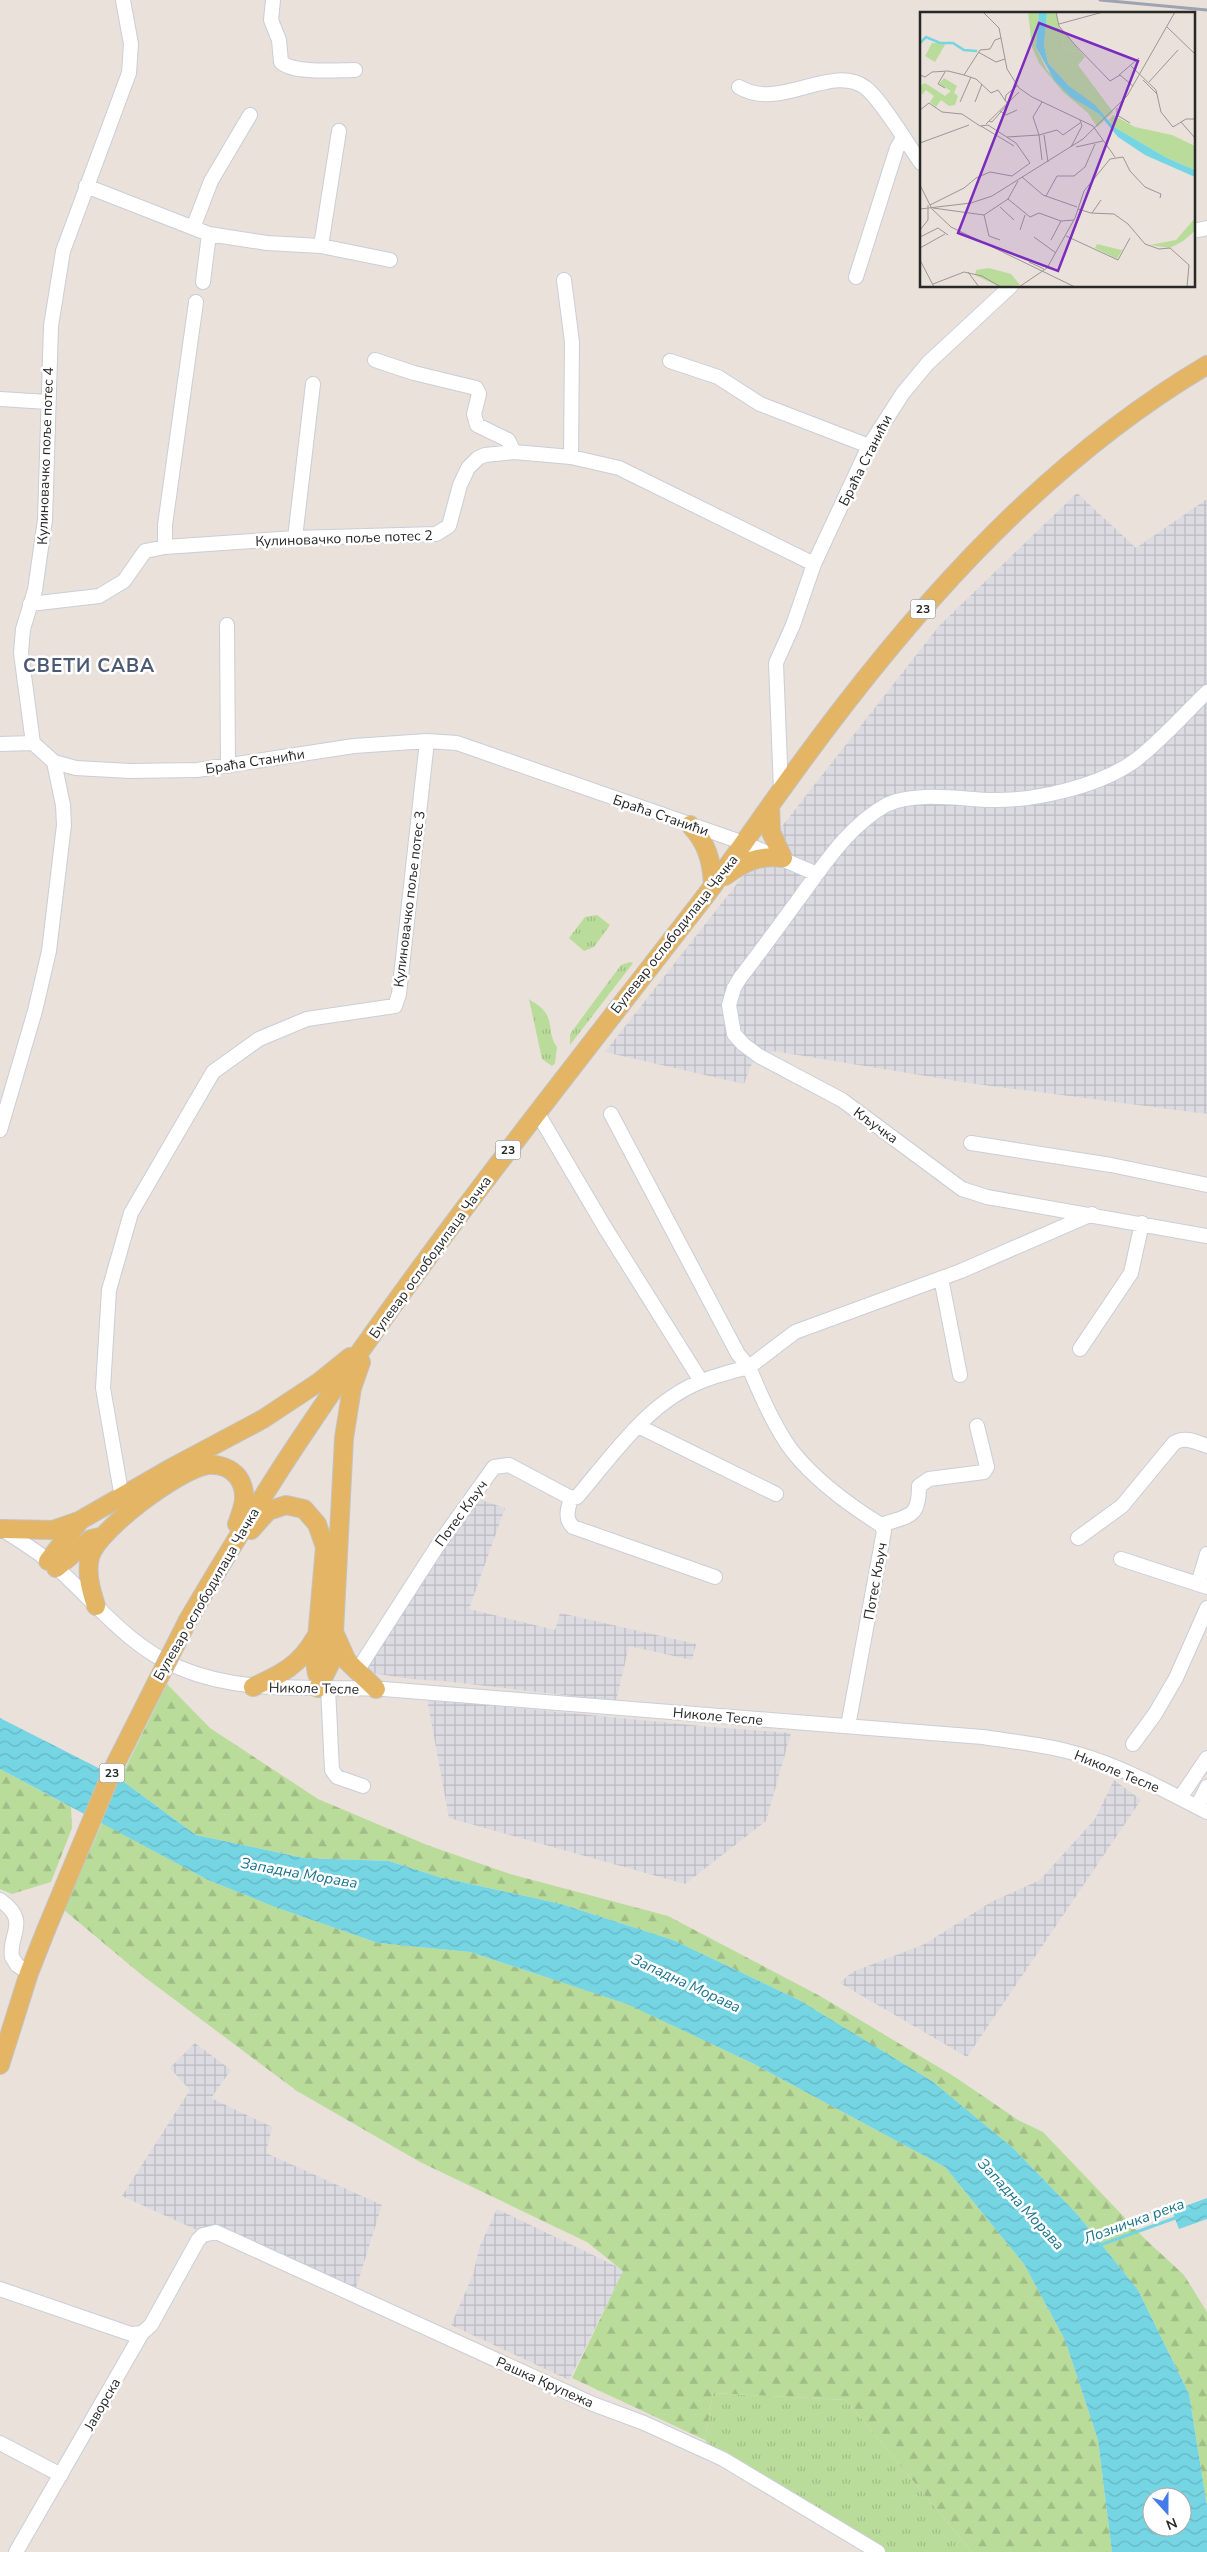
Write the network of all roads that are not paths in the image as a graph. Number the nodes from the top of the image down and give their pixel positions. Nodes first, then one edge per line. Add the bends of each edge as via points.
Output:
1 (273, 0) edge
2 (123, 3) edge
3 (355, 70) dead end
4 (739, 87) dead end
5 (250, 115) dead end
6 (339, 130) dead end
7 (903, 138) junction
8 (920, 162) edge
9 (86, 186) junction
10 (192, 228) junction
11 (1207, 228) edge
12 (1194, 231) edge
13 (209, 234) junction
14 (321, 246) junction
15 (390, 260) dead end
16 (856, 278) dead end
17 (564, 280) dead end
18 (202, 282) dead end
19 (1008, 288) edge
20 (196, 302) dead end
21 (375, 360) dead end
22 (670, 361) dead end
23 (1207, 365) edge
24 (313, 384) dead end
25 (0, 399) edge
26 (48, 402) junction
27 (869, 446) junction
28 (514, 452) junction
29 (571, 457) junction
30 (296, 538) junction
31 (165, 548) junction
32 (814, 564) junction
33 (30, 604) junction
34 (227, 625) dead end
35 (1207, 692) edge
36 (427, 741) junction
37 (32, 743) junction
38 (0, 744) edge
39 (54, 762) junction
40 (228, 766) junction
41 (781, 790) junction
42 (770, 806) junction
43 (690, 825) junction
44 (744, 843) junction
45 (783, 858) junction
46 (817, 874) junction
47 (713, 886) junction
48 (537, 1112) junction
49 (611, 1114) dead end
50 (0, 1130) edge
51 (971, 1143) dead end
52 (1207, 1184) edge
53 (1093, 1214) junction
54 (1142, 1223) junction
55 (1207, 1236) edge
56 (941, 1278) junction
57 (363, 1349) junction
58 (1080, 1349) dead end
59 (749, 1366) junction
60 (960, 1375) dead end
61 (701, 1381) junction
62 (638, 1426) junction
63 (977, 1426) dead end
64 (1207, 1446) edge
65 (776, 1494) dead end
66 (122, 1498) junction
67 (571, 1498) junction
68 (79, 1521) junction
69 (881, 1525) junction
70 (1, 1529) edge
71 (103, 1536) junction
72 (1078, 1538) dead end
73 (233, 1544) junction
74 (1207, 1554) edge
75 (1121, 1559) dead end
76 (52, 1564) junction
77 (715, 1577) dead end
78 (1202, 1586) edge
79 (96, 1606) junction
80 (1207, 1608) edge
81 (334, 1632) junction
82 (316, 1635) junction
83 (357, 1671) junction
84 (323, 1685) junction
85 (253, 1687) junction
86 (376, 1689) junction
87 (848, 1726) junction
88 (1133, 1744) dead end
89 (1207, 1758) edge
90 (363, 1786) dead end
91 (1207, 1787) edge
92 (1180, 1798) junction
93 (1202, 1810) edge
94 (0, 1900) edge
95 (29, 1972) junction
96 (0, 2065) edge
97 (203, 2235) joint
98 (0, 2289) edge
99 (142, 2333) junction
100 (0, 2443) edge
101 (61, 2475) junction
102 (16, 2552) edge
103 (878, 2552) edge

1 - 3 street via 271,20 284,65 305,69
2 - 9 street, Кулиновачко поље потес 4 via 131,44 129,73
4 - 7 street via 751,93 772,95 825,83 854,82 872,94
5 - 10 street via 211,181
6 - 14 street
7 - 8 street
7 - 16 street via 897,148
9 - 10 street
9 - 26 street, Кулиновачко поље потес 4 via 63,251 51,326
10 - 13 street
11 - 12 street
13 - 14 street
13 - 18 street
14 - 15 street
17 - 29 street via 573,372
19 - 27 street, Браћа Станићи via 928,363 903,393
20 - 31 street via 165,525
21 - 28 street via 476,388 479,394 474,414 477,425 508,440
22 - 27 street via 718,377 760,404
23 - 41 main road, Булевар ослободилаца Чачка / 23 via 1125,420 1049,482 976,552 919,614
24 - 30 street
25 - 26 street
26 - 33 street, Кулиновачко поље потес 4 via 45,520 40,568
27 - 32 street, Браћа Станићи
28 - 29 street, Кулиновачко поље потес 2
28 - 30 street, Кулиновачко поље потес 2 via 485,455 473,462 460,485 449,526 442,532
29 - 32 street, Кулиновачко поље потес 2 via 619,468
30 - 31 street, Кулиновачко поље потес 2
31 - 33 street, Кулиновачко поље потес 2 via 146,551 124,581 99,596
32 - 41 street, Браћа Станићи via 776,663
33 - 37 street, Кулиновачко поље потес 4 via 21,653
34 - 40 street
35 - 46 street via 1121,770 1066,790 1033,797 1004,800 907,799 888,804 866,818
36 - 40 street, Браћа Станићи via 354,746
36 - 43 street, Браћа Станићи via 456,743
36 - 66 street, Кулиновачко поље потес 3 via 399,994 395,1006 307,1019 259,1039 213,1072 131,1213 109,1290 103,1388
37 - 38 street
37 - 39 street
39 - 40 street, Браћа Станићи via 76,768 130,771
39 - 50 street via 64,825 49,951
41 - 42 main road, Булевар ослободилаца Чачка / 23
42 - 44 main road, Булевар ослободилаца Чачка / 23
42 - 45 main road via 771,832
43 - 44 street, Браћа Станићи
43 - 47 main road via 705,844
44 - 45 street, Браћа Станићи
44 - 47 main road, Булевар ослободилаца Чачка / 23
45 - 46 street, Браћа Станићи
45 - 47 main road via 753,859 738,866
46 - 53 street, Кључка via 734,988 729,1006 734,1034 759,1056 824,1090 869,1119 962,1189 988,1197
47 - 48 main road, Булевар ослободилаца Чачка / 23
48 - 57 main road, Булевар ослободилаца Чачка / 23
48 - 61 street
49 - 59 street, Потес Кључ via 738,1354
51 - 52 street
53 - 54 street, Кључка
53 - 56 street
54 - 55 street, Кључка
54 - 58 street via 1131,1273
56 - 59 street via 796,1332
56 - 60 street
57 - 66 main road via 263,1419
57 - 73 main road, Булевар ослободилаца Чачка / 23
57 - 81 main road via 350,1396 344,1438
59 - 61 street
59 - 69 street, Потес Кључ via 761,1396 792,1452 842,1500
61 - 62 street via 676,1395
62 - 65 street
62 - 67 street via 577,1497
63 - 69 street via 987,1467 984,1472 929,1479 919,1486 917,1508 912,1514
64 - 72 street via 1188,1440 1174,1443 1122,1506
66 - 68 main road
67 - 77 street via 567,1514 573,1527
67 - 83 street, Потес Кључ via 510,1465 494,1467 438,1545
68 - 70 main road via 54,1530
68 - 76 main road
69 - 87 street, Потес Кључ via 883,1539
70 - 76 street
71 - 73 main road via 172,1481 193,1469 215,1465 234,1472 244,1491 244,1505
71 - 76 main road via 90,1539
71 - 79 main road via 89,1558 89,1580
73 - 82 main road via 245,1537 264,1514 274,1508 292,1505 312,1515 325,1547
73 - 95 main road, Булевар ослободилаца Чачка / 23, bridge via 188,1620 114,1767
74 - 78 street
75 - 78 street
76 - 79 street
79 - 85 street, Николе Тесле via 151,1654 178,1668 215,1681
80 - 88 street via 1176,1678
81 - 83 main road via 344,1656
81 - 84 main road via 332,1660
82 - 84 main road via 315,1661
82 - 85 main road via 299,1662
83 - 86 main road
84 - 85 street, Николе Тесле
84 - 86 street, Николе Тесле
84 - 90 street via 332,1770 337,1777
86 - 87 street, Николе Тесле
87 - 92 street, Николе Тесле via 983,1737 1048,1747 1123,1771
89 - 92 street
91 - 93 street
92 - 93 street, Николе Тесле
94 - 95 street via 14,1913 16,1920 12,1957
95 - 96 main road, Булевар ослободилаца Чачка / 23
97 - 99 street, Јаворска via 151,2325
97 - 103 street, Рашка Крупежа via 216,2232 593,2404 723,2459
98 - 99 street via 131,2334
99 - 101 street, Јаворска
100 - 101 street
101 - 102 street, Јаворска

